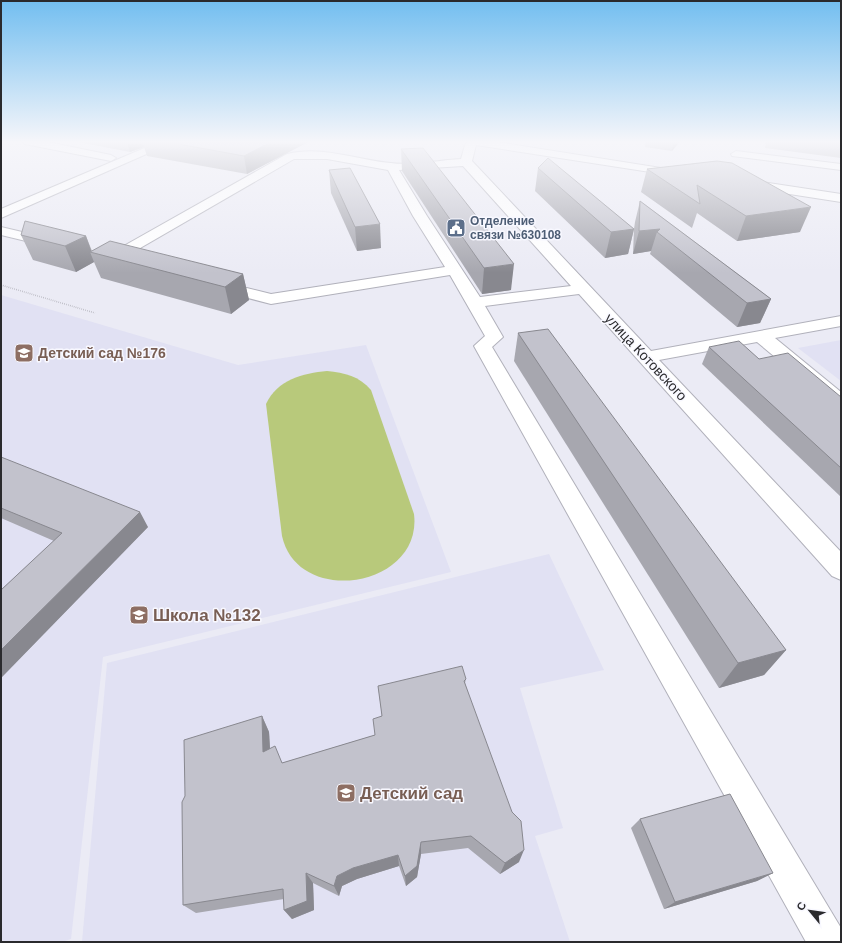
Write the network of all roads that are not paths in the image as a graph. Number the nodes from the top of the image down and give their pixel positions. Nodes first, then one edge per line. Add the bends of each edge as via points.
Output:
1 (69, 185) edge
2 (240, 185) edge
3 (402, 185) edge
4 (487, 185) edge
5 (757, 185) edge
6 (841, 198) edge
7 (1, 214) edge
8 (1, 231) edge
9 (67, 248) edge
10 (96, 255) edge
11 (111, 259) junction
12 (134, 264) edge
13 (455, 270) junction
14 (202, 282) edge
15 (583, 289) junction
16 (475, 302) junction
17 (841, 321) edge
18 (761, 336) junction
19 (646, 357) junction
20 (841, 402) edge
21 (837, 560) edge
22 (827, 942) edge

1 - 7 street
2 - 11 street
3 - 13 street
4 - 15 street, улица Котовского
5 - 6 street
8 - 9 street
10 - 11 street
11 - 12 street
13 - 14 street via 271,299
13 - 16 street
15 - 16 street
15 - 19 street, улица Котовского
16 - 22 street via 494,337 483,346
17 - 18 street
18 - 19 street
18 - 20 street
19 - 21 street, улица Котовского

